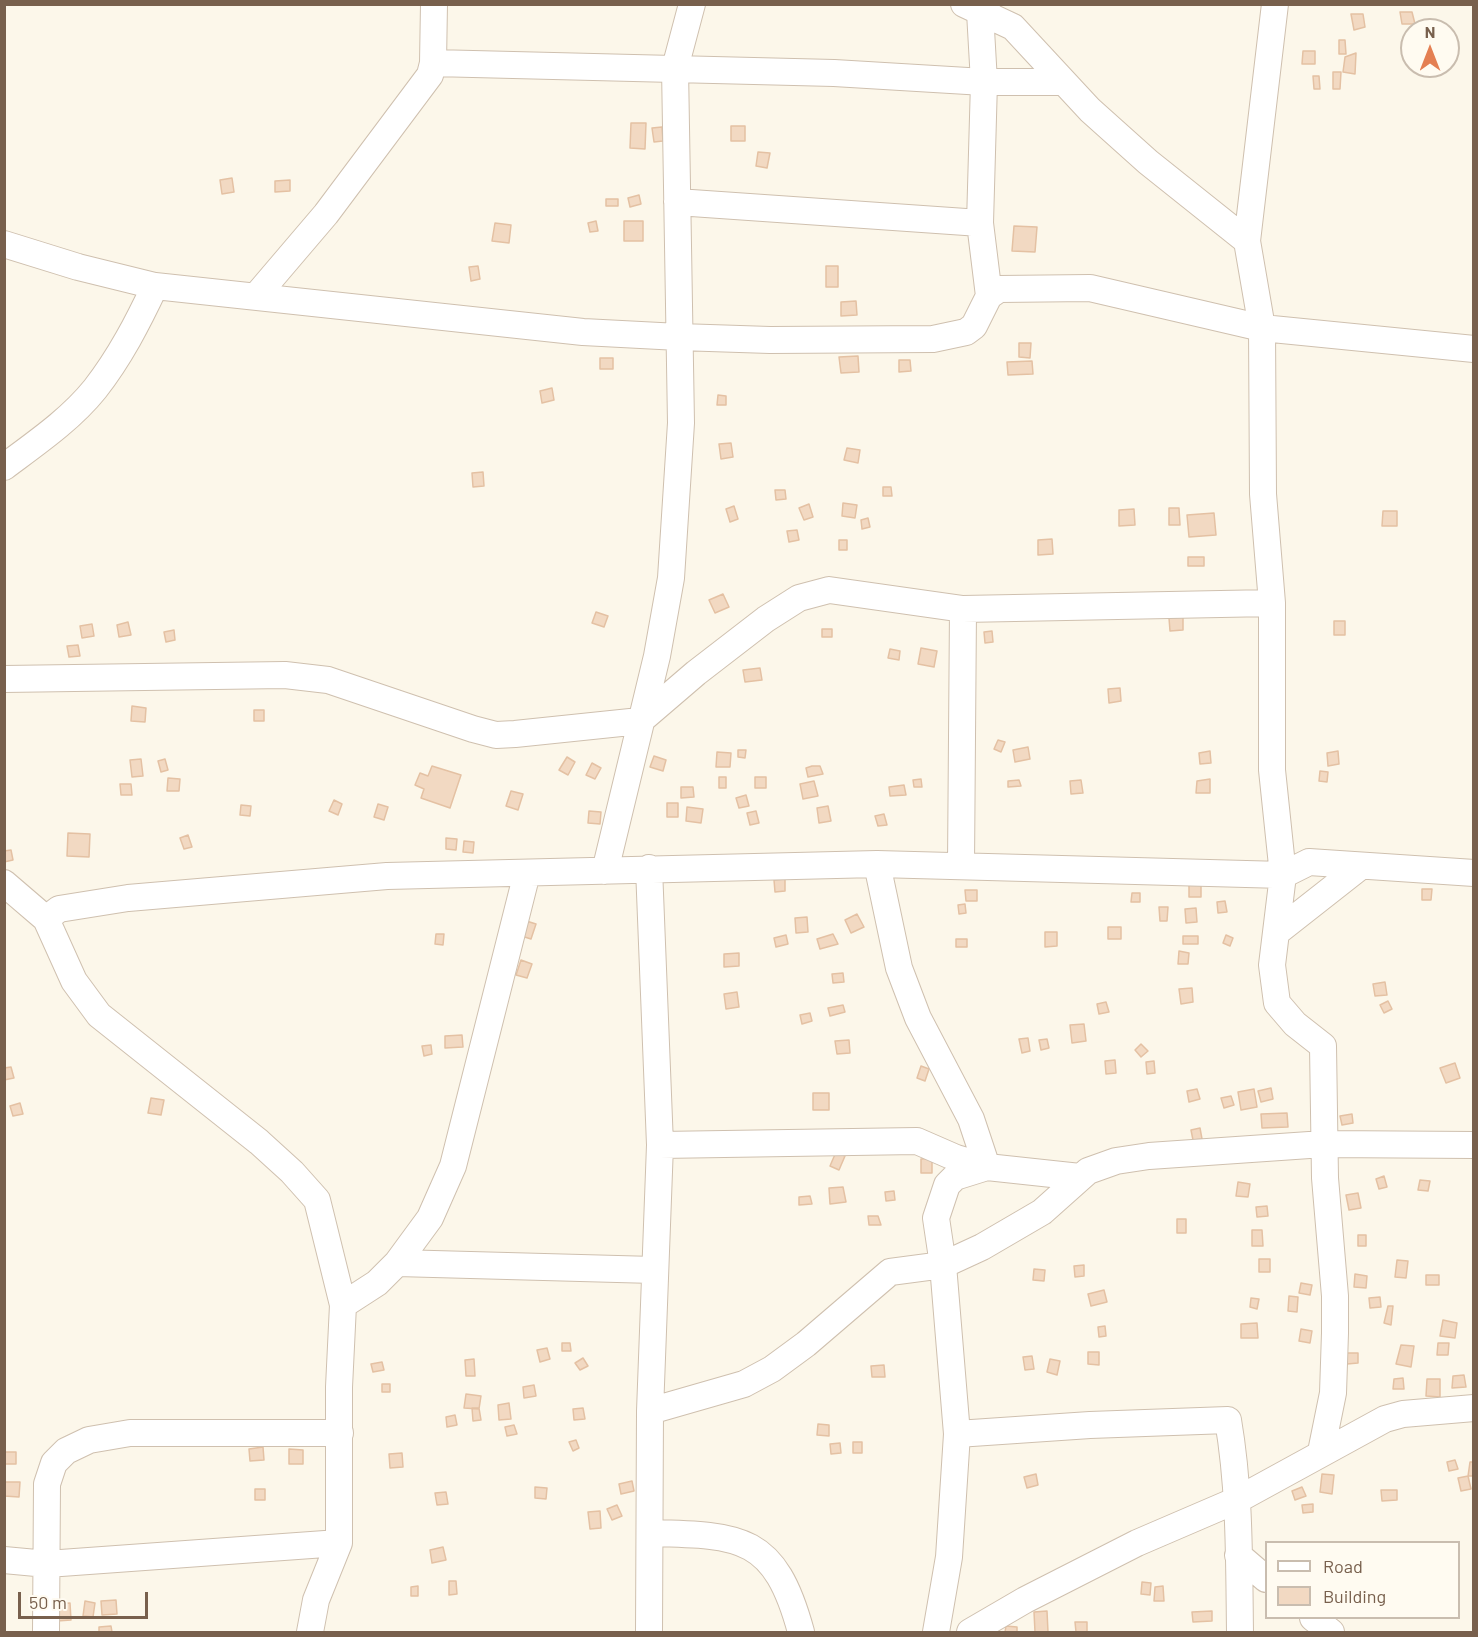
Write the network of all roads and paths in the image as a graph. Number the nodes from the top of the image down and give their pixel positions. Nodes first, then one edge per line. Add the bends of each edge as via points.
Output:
1 (434, 4) edge
2 (693, 4) edge
3 (1275, 4) edge
4 (977, 7) edge
5 (433, 63) junction
6 (675, 68) junction
7 (984, 82) junction
8 (1063, 82) junction
9 (677, 202) junction
10 (980, 223) junction
11 (1247, 241) junction
12 (4, 244) edge
13 (155, 286) junction
14 (257, 295) junction
15 (989, 296) junction
16 (1262, 328) junction
17 (679, 337) junction
18 (1473, 350) edge
19 (4, 467) edge
20 (1272, 603) junction
21 (963, 609) junction
22 (4, 679) edge
23 (640, 721) junction
24 (877, 864) junction
25 (961, 865) junction
26 (1361, 866) junction
27 (649, 868) junction
28 (605, 871) junction
29 (527, 873) junction
30 (1473, 873) edge
31 (1283, 875) junction
32 (4, 883) edge
33 (46, 919) junction
34 (1277, 932) junction
35 (1324, 1144) junction
36 (660, 1145) junction
37 (1473, 1145) edge
38 (987, 1167) junction
39 (1080, 1177) junction
40 (397, 1263) junction
41 (943, 1265) junction
42 (654, 1270) junction
43 (343, 1305) junction
44 (1473, 1408) edge
45 (651, 1411) junction
46 (340, 1433) junction
47 (957, 1434) junction
48 (1321, 1452) junction
49 (1237, 1500) junction
50 (651, 1533) junction
51 (339, 1543) junction
52 (1238, 1555) junction
53 (4, 1560) edge
54 (47, 1564) junction
55 (1265, 1578) edge
56 (1315, 1619) edge
57 (46, 1632) edge
58 (310, 1632) edge
59 (649, 1632) edge
60 (801, 1632) edge
61 (936, 1632) edge
62 (970, 1632) edge
63 (1240, 1632) edge
64 (1331, 1632) edge

1 - 5 street
2 - 6 street
3 - 11 street
4 - 7 street
4 - 8 street via 1013,27
5 - 6 street
5 - 14 street via 430,75 359,170
6 - 7 street
6 - 9 street
7 - 8 street
7 - 10 street
8 - 11 street via 1148,162
9 - 10 street
9 - 17 street
10 - 15 street
11 - 16 street
12 - 13 street
13 - 14 street
13 - 19 street via 133,332 94,390 56,428
14 - 17 street via 583,332
15 - 16 street via 1006,288 1090,288
15 - 17 street via 974,326 966,332 933,339
16 - 18 street
16 - 20 street via 1263,495
17 - 23 street via 681,423 671,578
20 - 21 street
20 - 31 street via 1272,770
21 - 23 street via 829,590 799,598 696,673
21 - 25 street
22 - 23 street via 285,675 328,680 496,735
23 - 28 street
24 - 25 street
24 - 27 street
24 - 38 street via 899,968 922,1027 972,1119
25 - 31 street
26 - 30 street
26 - 31 street via 1309,862
26 - 34 street
27 - 28 street
27 - 36 street
28 - 29 street
29 - 33 street via 387,876 128,898 59,909
29 - 40 street via 453,1166 430,1218
31 - 34 street
32 - 33 street
33 - 43 street via 74,981 99,1015 259,1142 310,1189 321,1209
34 - 35 street via 1272,965 1277,1003 1295,1024 1323,1046
35 - 37 street
35 - 39 street via 1149,1156 1116,1161
35 - 48 street via 1335,1333 1333,1394
36 - 38 street via 917,1141
36 - 42 street
38 - 39 street
38 - 41 street via 955,1177 947,1185 936,1218
39 - 41 street via 1042,1212
40 - 42 street
40 - 43 street via 377,1283
41 - 45 street via 890,1272 772,1369 744,1384
41 - 47 street
42 - 45 street
43 - 46 street
44 - 48 street via 1385,1419
45 - 50 street
46 - 51 street
46 - 54 street via 130,1433 89,1440 66,1451 54,1463 47,1484
47 - 49 street via 1228,1420
47 - 61 street via 949,1557
48 - 49 street
49 - 52 street
49 - 62 street via 1137,1543
50 - 59 street
50 - 60 street via 714,1534 765,1555 779,1575
51 - 54 street
51 - 58 street via 316,1600
52 - 55 street
52 - 63 street
53 - 54 street
54 - 57 street
56 - 64 street

